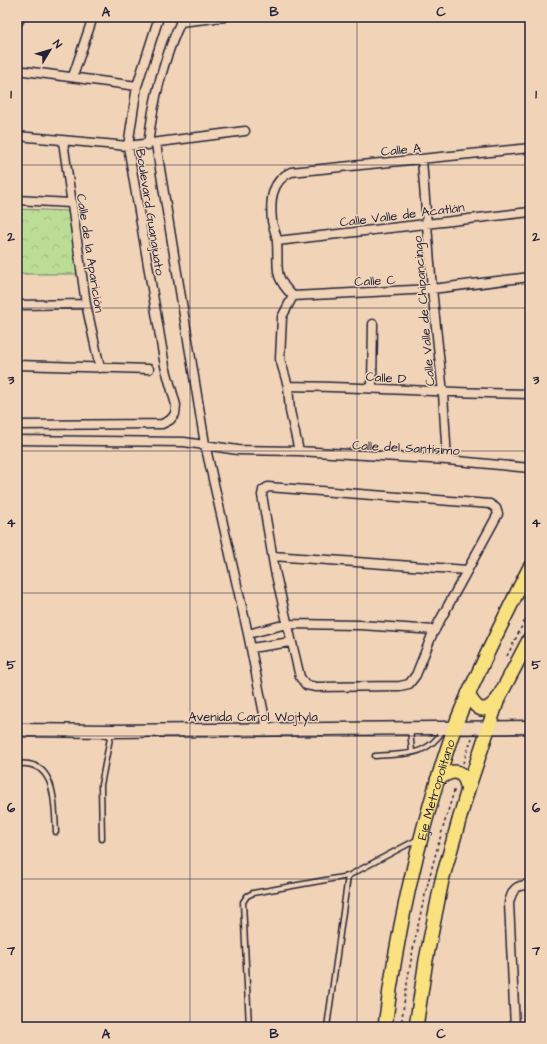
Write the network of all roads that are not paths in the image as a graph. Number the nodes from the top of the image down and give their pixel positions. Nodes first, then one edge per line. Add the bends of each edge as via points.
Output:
1 (21, 17) edge
2 (93, 17) edge
3 (159, 17) edge
4 (224, 17) edge
5 (182, 19) edge
6 (17, 24) edge
7 (17, 70) edge
8 (73, 76) junction
9 (137, 86) junction
10 (245, 130) dead end
11 (17, 136) edge
12 (63, 142) junction
13 (152, 144) junction
14 (128, 146) junction
15 (530, 148) edge
16 (422, 160) junction
17 (17, 200) edge
18 (70, 203) junction
19 (530, 212) edge
20 (428, 223) junction
21 (277, 241) junction
22 (530, 277) edge
23 (432, 289) junction
24 (292, 296) junction
25 (86, 304) junction
26 (17, 305) edge
27 (373, 324) dead end
28 (17, 364) edge
29 (100, 368) junction
30 (148, 369) dead end
31 (288, 386) junction
32 (372, 387) junction
33 (443, 393) junction
34 (530, 394) edge
35 (17, 425) edge
36 (17, 440) edge
37 (205, 444) junction
38 (299, 451) junction
39 (447, 460) junction
40 (530, 468) edge
41 (272, 556) junction
42 (530, 567) edge
43 (467, 570) junction
44 (287, 624) junction
45 (435, 630) junction
46 (248, 634) junction
47 (530, 638) edge
48 (291, 642) junction
49 (251, 648) junction
50 (468, 694) junction
51 (498, 699) junction
52 (530, 727) edge
53 (488, 728) junction
54 (410, 729) junction
55 (450, 729) junction
56 (17, 730) edge
57 (267, 730) junction
58 (111, 731) junction
59 (412, 752) junction
60 (375, 756) dead end
61 (17, 764) edge
62 (437, 780) junction
63 (468, 789) junction
64 (56, 832) dead end
65 (422, 836) junction
66 (102, 839) dead end
67 (348, 876) junction
68 (526, 885) edge
69 (514, 1025) edge
70 (249, 1027) edge
71 (327, 1027) edge
72 (385, 1027) edge
73 (416, 1027) edge

1 - 6 street
2 - 8 street
3 - 9 street, Boulevard Guanajuato
4 - 5 street
5 - 13 street, Boulevard Guanajuato via 162,70 152,109
7 - 8 street
8 - 9 street
9 - 14 street, Boulevard Guanajuato
10 - 13 street
11 - 12 street
12 - 14 street
12 - 18 street, Calle de la Aparición
13 - 14 street
13 - 37 street, Boulevard Guanajuato
14 - 35 street, Boulevard Guanajuato via 165,366 176,405 175,414 162,424
15 - 16 street, Calle A
16 - 20 street, Calle Valle de Chipancingo
16 - 21 street, Calle A via 291,172 284,175 277,181 272,192 272,222
17 - 18 street
18 - 25 street, Calle de la Aparición
19 - 20 street, Calle Valle de Acatlán
20 - 21 street, Calle Valle de Acatlán
20 - 23 street, Calle Valle de Chipancingo
21 - 24 street via 278,276
22 - 23 street, Calle C
23 - 24 street, Calle C
23 - 33 street, Calle Valle de Chipancingo
24 - 31 street via 282,316 280,334 280,359
25 - 26 street
25 - 29 street, Calle de la Aparición
27 - 32 street
28 - 29 street
29 - 30 street
31 - 32 street, Calle D
31 - 38 street
32 - 33 street, Calle D
33 - 34 street, Calle D
33 - 39 street, Calle Valle de Chipancingo
36 - 37 street, Calle del Santísimo
37 - 38 street, Calle del Santísimo via 238,450
37 - 46 street, Boulevard Guanajuato
38 - 39 street, Calle del Santísimo
39 - 40 street, Calle del Santísimo
41 - 43 street
41 - 43 street via 262,494 268,487 490,504 496,508 498,514
41 - 44 street
42 - 50 main road, Eje Metropolitano
43 - 45 street
44 - 45 street
44 - 46 street
44 - 48 street
45 - 48 street via 416,675 409,684 400,686 316,688 306,685 300,677
46 - 49 street, Boulevard Guanajuato
47 - 51 main road
48 - 49 street
49 - 57 street, Boulevard Guanajuato
50 - 51 main road via 474,705 482,709 492,706
50 - 55 main road, Eje Metropolitano
51 - 53 main road
52 - 53 street, Avenida Carol Wojtyla
53 - 55 street, Avenida Carol Wojtyla
53 - 63 main road
54 - 55 street, Avenida Carol Wojtyla
54 - 57 street, Avenida Carol Wojtyla
54 - 59 lane
55 - 59 lane via 428,748
55 - 62 main road, Eje Metropolitano
56 - 58 street, Avenida Carol Wojtyla
57 - 58 street, Avenida Carol Wojtyla
58 - 66 lane via 101,785
59 - 60 lane
61 - 64 lane via 28,762 37,766 46,776 52,787
62 - 63 main road via 449,772 456,772 463,776
62 - 65 main road, Eje Metropolitano
63 - 73 main road via 442,880
65 - 67 lane
65 - 72 main road, Eje Metropolitano via 397,947
67 - 70 lane via 253,893 243,902
67 - 71 lane
68 - 69 street via 516,887 511,893 510,903

